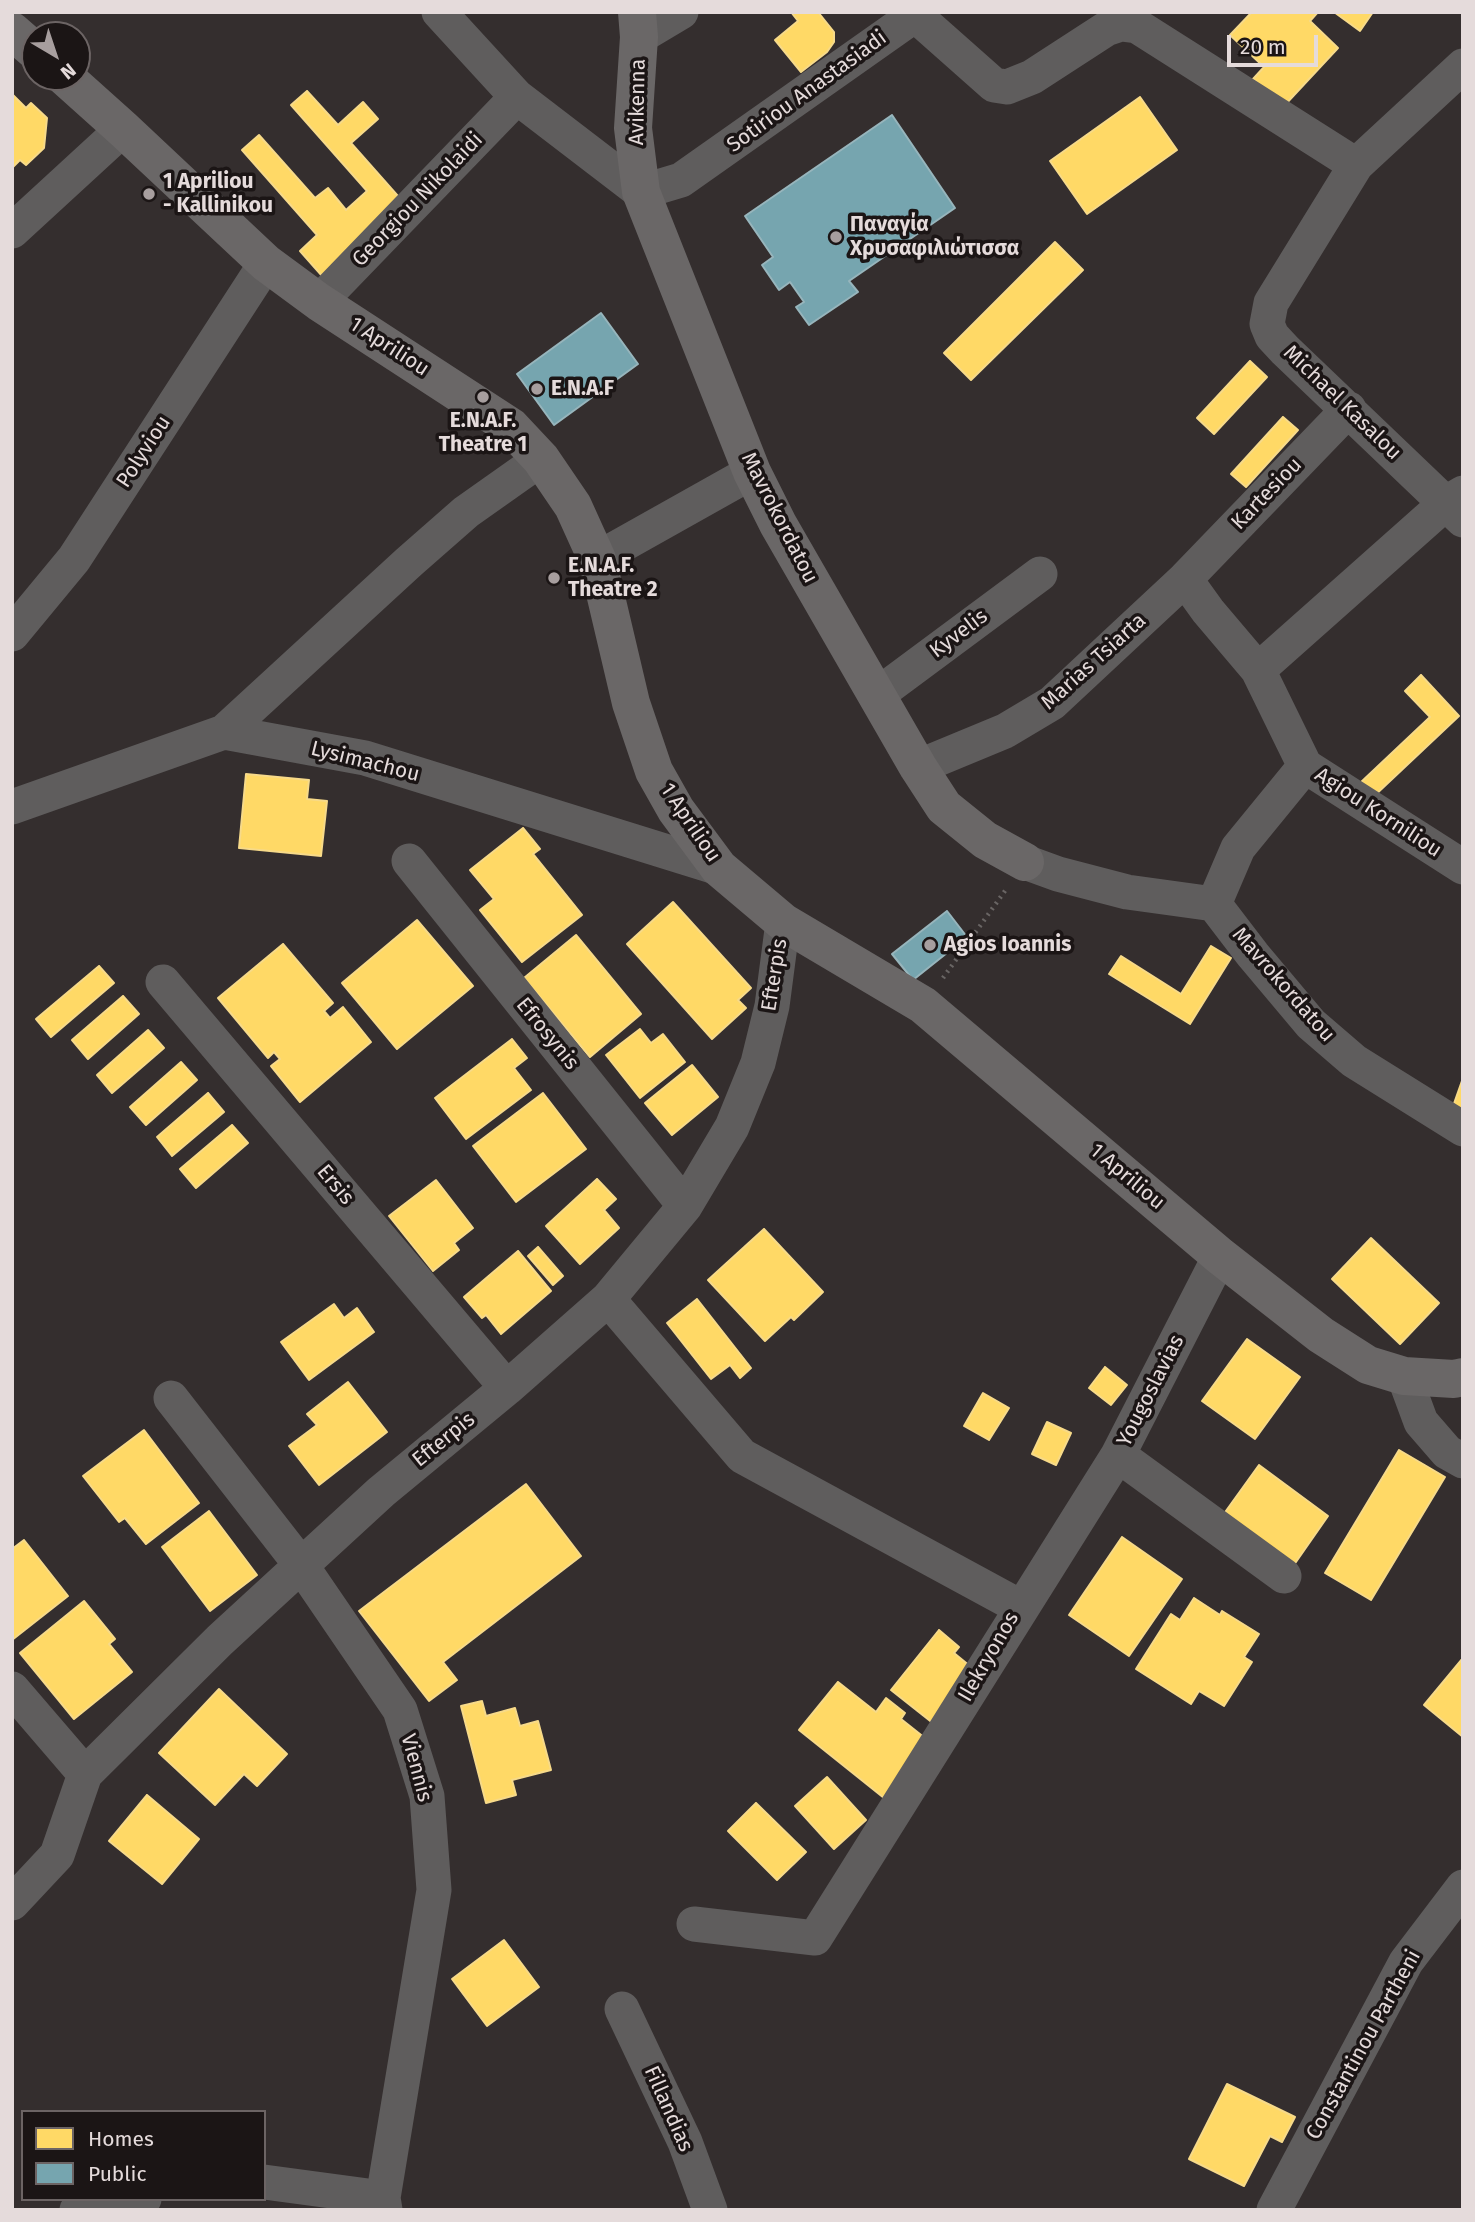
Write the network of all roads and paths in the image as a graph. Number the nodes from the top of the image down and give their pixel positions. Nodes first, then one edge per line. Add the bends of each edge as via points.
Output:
1 (439, 12) edge
2 (681, 12) edge
3 (914, 13) edge
4 (638, 25) edge
5 (1463, 66) edge
6 (81, 91) edge
7 (517, 97) junction
8 (123, 128) junction
9 (1356, 164) junction
10 (641, 192) junction
11 (12, 231) edge
12 (266, 263) junction
13 (319, 302) junction
14 (1349, 409) junction
15 (541, 459) junction
16 (752, 472) junction
17 (1457, 505) edge
18 (597, 559) junction
19 (1040, 574) dead end
20 (1185, 579) junction
21 (12, 634) edge
22 (1258, 670) junction
23 (877, 695) junction
24 (224, 732) junction
25 (1305, 766) junction
26 (918, 767) junction
27 (12, 807) edge
28 (409, 862) dead end
29 (1026, 862) junction
30 (1463, 867) edge
31 (719, 868) junction
32 (1214, 904) junction
33 (783, 922) junction
34 (163, 982) dead end
35 (923, 1006) junction
36 (1463, 1129) edge
37 (685, 1206) junction
38 (1220, 1256) junction
39 (608, 1299) junction
40 (1404, 1376) junction
41 (1463, 1377) edge
42 (507, 1388) junction
43 (171, 1398) dead end
44 (1118, 1455) junction
45 (1463, 1461) edge
46 (301, 1565) junction
47 (1284, 1576) dead end
48 (1021, 1608) junction
49 (12, 1689) edge
50 (85, 1774) junction
51 (1463, 1887) edge
52 (12, 1903) edge
53 (694, 1924) dead end
54 (622, 2009) dead end
55 (266, 2182) edge
56 (132, 2201) edge
57 (384, 2204) edge
58 (77, 2210) edge
59 (710, 2210) edge
60 (1274, 2210) edge

1 - 7 street
2 - 4 street
3 - 9 street, Sotiriou Anastasiadi via 995,85 1007,87 1032,77 1106,29 1121,24 1137,26
3 - 10 street, Sotiriou Anastasiadi via 681,180
4 - 10 main road, Avikenna via 633,128
5 - 9 street
6 - 8 main road, 1 Apriliou
7 - 10 street
7 - 13 street, Georgiou Nikolaidi
8 - 11 street
8 - 12 main road, 1 Apriliou
9 - 14 street, Michael Kasalou via 1271,303 1267,324 1272,336
10 - 16 main road, Mavrokordatou
12 - 13 main road, 1 Apriliou
12 - 21 street, Polyviou via 74,559
13 - 15 main road, 1 Apriliou via 511,427
14 - 17 street, Michael Kasalou
14 - 20 street, Kartesiou
15 - 18 main road, 1 Apriliou via 573,506
15 - 24 street via 466,512
16 - 18 street
16 - 23 main road, Mavrokordatou
17 - 22 street
18 - 31 main road, 1 Apriliou via 631,703 654,771
19 - 23 street, Kyvelis
20 - 22 street, Agiou Korniliou
20 - 26 street, Marias Tsiarta via 1052,704 1005,731
22 - 25 street, Agiou Korniliou
23 - 26 main road, Mavrokordatou
24 - 27 street, Lysimachou
24 - 31 street, Lysimachou via 365,758
25 - 30 street, Agiou Korniliou
25 - 32 street via 1238,848
26 - 29 main road, Mavrokordatou via 944,807 985,840
28 - 37 street, Efrosynis
29 - 32 street, Mavrokordatou via 1127,892
29 - 35 path
31 - 33 main road, 1 Apriliou
32 - 36 street, Mavrokordatou via 1311,1024 1354,1061
33 - 35 main road, 1 Apriliou
33 - 37 street, Efterpis via 772,1006 758,1063 732,1127
34 - 42 street, Ersis
35 - 38 main road, 1 Apriliou
37 - 39 street, Efterpis
38 - 40 main road, 1 Apriliou via 1321,1335 1368,1365
38 - 44 street, Yougoslavias
39 - 42 street, Efterpis
39 - 48 street, Ilekryonos via 742,1456
40 - 41 main road, 1 Apriliou
40 - 45 street via 1421,1422 1447,1451
42 - 46 street, Efterpis
43 - 46 street, Viennis
44 - 47 street, Yougoslavias
44 - 48 street
46 - 50 street, Efterpis
46 - 57 street, Viennis via 400,1710 427,1796 434,1890
48 - 53 street, Ilekryonos via 815,1938
49 - 50 street
50 - 52 street, Efterpis via 57,1855
51 - 60 street, Constantinou Partheni via 1406,1962
54 - 59 street, Fillandias via 685,2142
55 - 57 street
56 - 58 street

